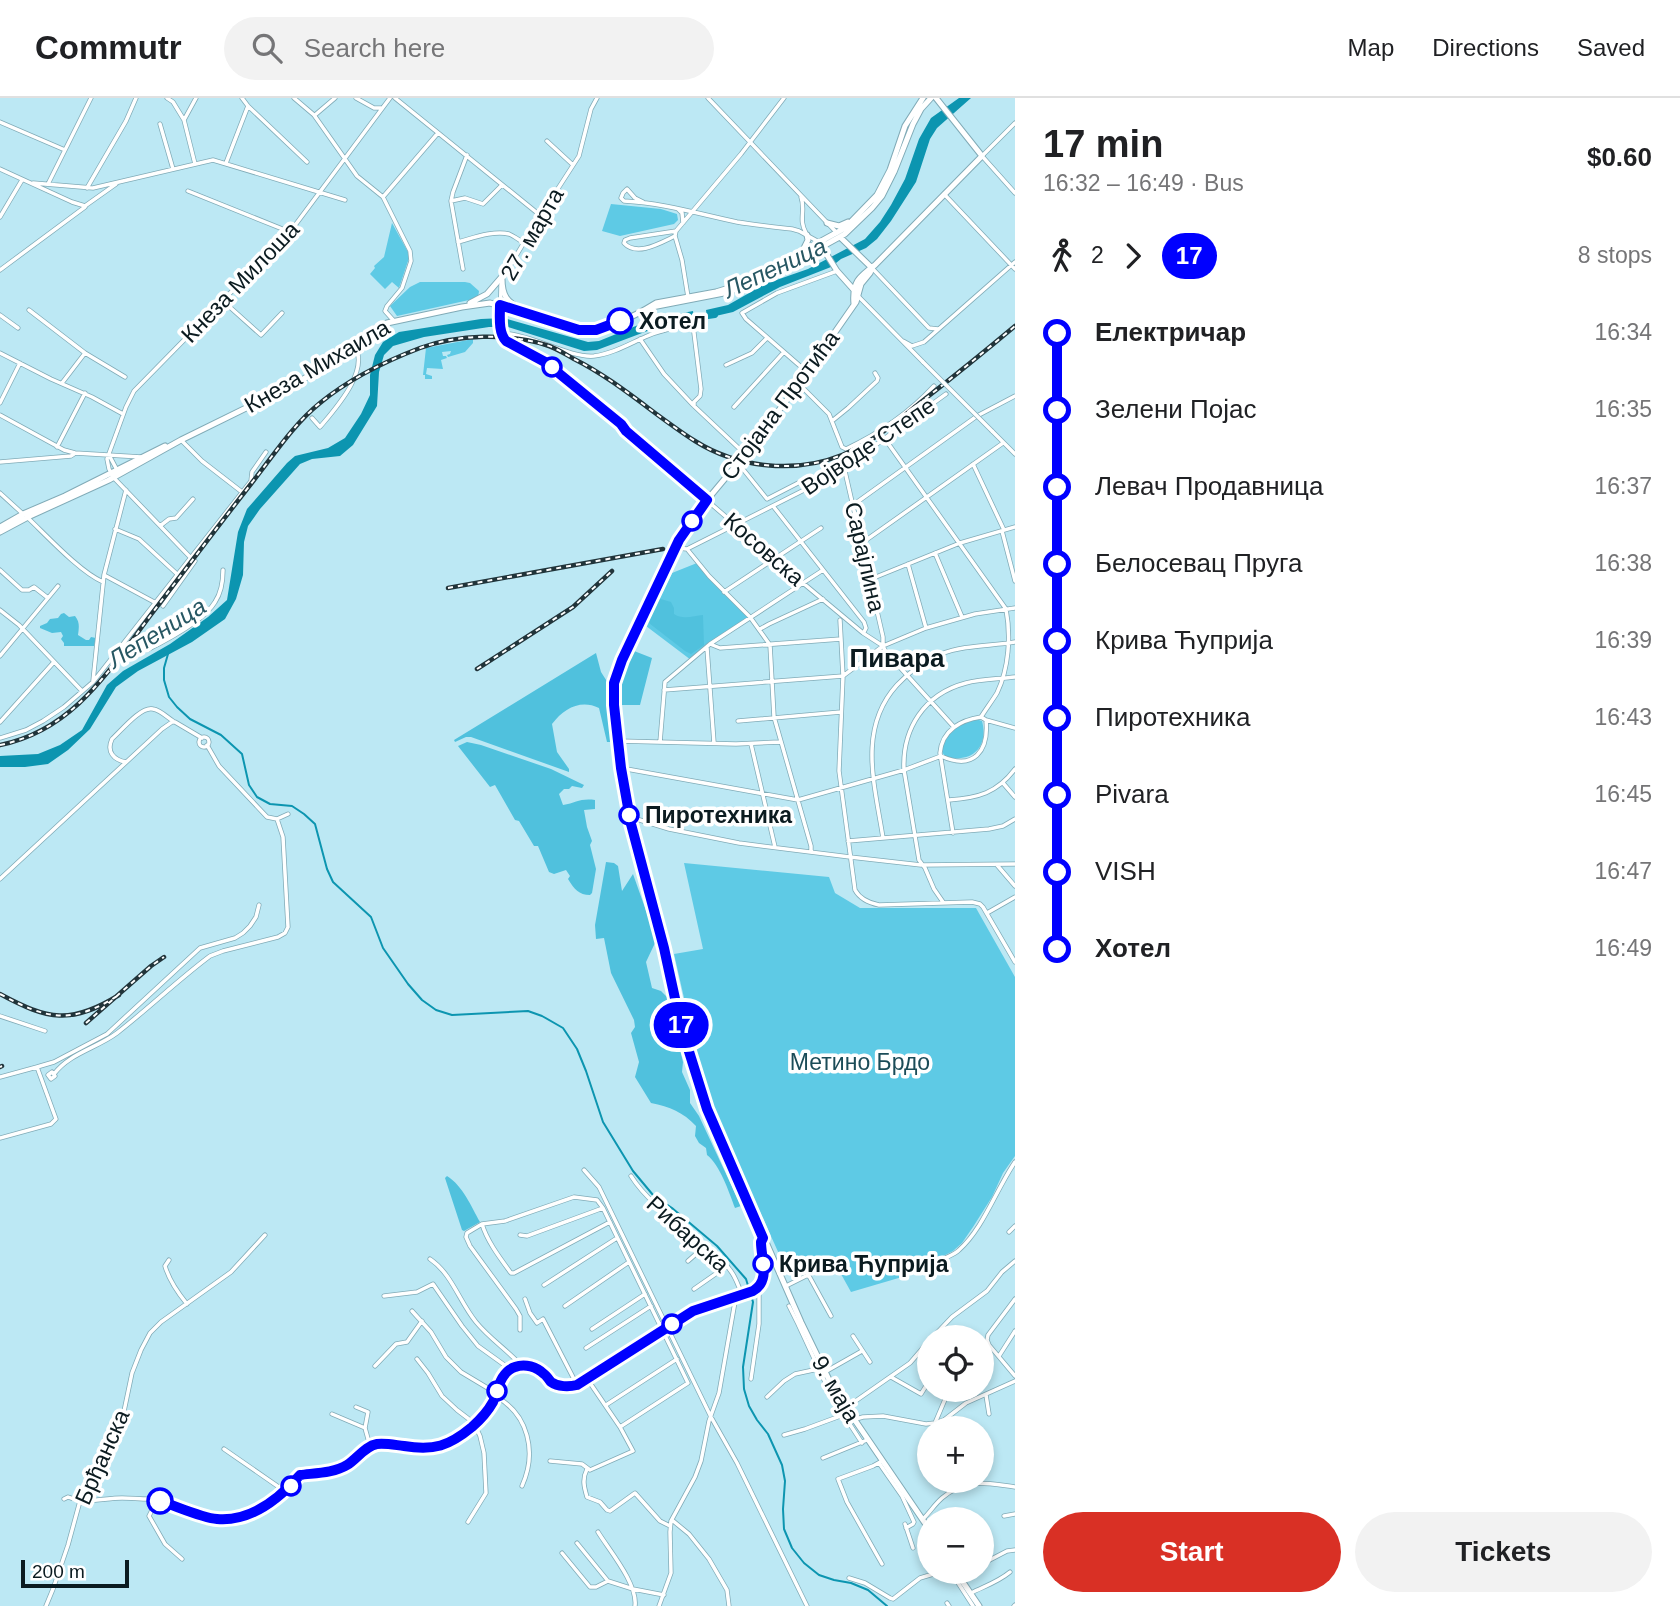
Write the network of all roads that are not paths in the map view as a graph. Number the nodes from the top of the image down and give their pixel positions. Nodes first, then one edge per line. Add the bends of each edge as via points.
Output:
1 (91, 98) edge
2 (136, 98) edge
3 (167, 98) edge
4 (196, 98) edge
5 (242, 98) edge
6 (293, 98) edge
7 (335, 98) edge
8 (356, 98) edge
9 (393, 98) edge
10 (597, 98) edge
11 (708, 98) edge
12 (784, 98) edge
13 (922, 99) edge
14 (940, 102) edge
15 (248, 106) junction
16 (383, 107) junction
17 (919, 113) junction
18 (314, 115) junction
19 (184, 120) junction
20 (0, 122) edge
21 (1015, 123) edge
22 (160, 124) dead end
23 (438, 133) junction
24 (547, 141) dead end
25 (750, 143) junction
26 (65, 150) junction
27 (467, 155) junction
28 (982, 156) junction
29 (344, 159) junction
30 (307, 162) dead end
31 (226, 163) junction
32 (195, 164) junction
33 (573, 165) junction
34 (0, 169) edge
35 (173, 170) junction
36 (22, 179) junction
37 (118, 183) junction
38 (502, 185) junction
39 (102, 186) junction
40 (47, 187) junction
41 (86, 188) junction
42 (107, 191) junction
43 (188, 191) dead end
44 (320, 193) junction
45 (1015, 193) edge
46 (944, 194) junction
47 (800, 195) junction
48 (383, 197) junction
49 (345, 200) dead end
50 (452, 201) junction
51 (72, 202) junction
52 (643, 202) junction
53 (87, 206) junction
54 (677, 207) junction
55 (816, 211) junction
56 (694, 212) junction
57 (75, 214) junction
58 (541, 216) junction
59 (801, 216) junction
60 (0, 217) edge
61 (854, 220) junction
62 (683, 223) junction
63 (827, 223) junction
64 (290, 232) junction
65 (676, 234) junction
66 (807, 235) junction
67 (839, 235) junction
68 (458, 242) junction
69 (524, 243) junction
70 (822, 247) junction
71 (801, 252) junction
72 (1014, 265) edge
73 (872, 268) junction
74 (463, 269) dead end
75 (837, 269) junction
76 (0, 270) edge
77 (506, 272) junction
78 (502, 279) junction
79 (862, 282) junction
80 (856, 290) junction
81 (688, 297) junction
82 (223, 301) junction
83 (462, 307) junction
84 (649, 308) junction
85 (500, 309) junction
86 (29, 310) dead end
87 (282, 313) dead end
88 (0, 315) edge
89 (536, 316) junction
90 (394, 321) junction
91 (18, 328) dead end
92 (929, 328) junction
93 (940, 328) junction
94 (500, 330) joint
95 (510, 334) dead end
96 (767, 338) junction
97 (929, 338) junction
98 (640, 339) junction
99 (903, 341) junction
100 (924, 342) junction
101 (354, 345) junction
102 (784, 352) junction
103 (0, 353) edge
104 (85, 353) junction
105 (922, 360) junction
106 (20, 363) junction
107 (726, 365) dead end
108 (807, 372) junction
109 (875, 373) dead end
110 (125, 377) dead end
111 (62, 383) junction
112 (799, 384) junction
113 (934, 386) dead end
114 (85, 393) junction
115 (946, 394) dead end
116 (1015, 396) edge
117 (0, 403) edge
118 (695, 407) junction
119 (734, 407) dead end
120 (123, 414) junction
121 (0, 415) edge
122 (312, 418) dead end
123 (832, 421) junction
124 (885, 439) junction
125 (181, 440) junction
126 (1003, 443) junction
127 (57, 447) junction
128 (266, 452) dead end
129 (75, 453) junction
130 (745, 454) junction
131 (1015, 454) edge
132 (109, 455) junction
133 (143, 457) junction
134 (0, 462) edge
135 (738, 463) junction
136 (973, 464) junction
137 (844, 467) junction
138 (905, 467) junction
139 (115, 474) junction
140 (802, 481) dead end
141 (126, 490) junction
142 (242, 492) junction
143 (0, 493) edge
144 (927, 496) junction
145 (193, 499) dead end
146 (707, 500) junction
147 (853, 505) junction
148 (773, 506) junction
149 (25, 516) junction
150 (735, 525) junction
151 (160, 526) junction
152 (1015, 527) edge
153 (821, 528) dead end
154 (115, 529) junction
155 (0, 530) edge
156 (1003, 531) junction
157 (800, 541) junction
158 (862, 543) junction
159 (960, 543) junction
160 (675, 548) junction
161 (687, 549) junction
162 (935, 553) junction
163 (775, 558) junction
164 (192, 559) junction
165 (908, 564) junction
166 (0, 570) edge
167 (223, 570) dead end
168 (823, 570) junction
169 (177, 574) junction
170 (104, 575) junction
171 (871, 579) junction
172 (1015, 581) edge
173 (103, 582) junction
174 (803, 583) junction
175 (58, 586) dead end
176 (724, 592) junction
177 (48, 598) junction
178 (823, 599) junction
179 (156, 603) junction
180 (163, 606) dead end
181 (1015, 608) edge
182 (1006, 609) junction
183 (0, 610) edge
184 (750, 617) junction
185 (962, 617) junction
186 (840, 621) dead end
187 (926, 628) junction
188 (23, 629) junction
189 (760, 629) junction
190 (863, 633) junction
191 (841, 639) junction
192 (1015, 642) edge
193 (1008, 643) junction
194 (770, 645) junction
195 (709, 646) junction
196 (883, 646) junction
197 (147, 650) dead end
198 (0, 656) edge
199 (54, 662) junction
200 (907, 674) junction
201 (844, 676) junction
202 (1015, 677) edge
203 (1002, 678) junction
204 (772, 681) junction
205 (93, 682) junction
206 (710, 686) junction
207 (664, 690) junction
208 (82, 691) junction
209 (931, 702) junction
210 (841, 712) junction
211 (774, 717) junction
212 (984, 718) junction
213 (738, 721) dead end
214 (0, 722) edge
215 (175, 723) junction
216 (954, 727) junction
217 (1015, 728) edge
218 (0, 738) edge
219 (618, 741) junction
220 (660, 741) junction
221 (781, 742) junction
222 (714, 743) junction
223 (751, 744) junction
224 (941, 756) junction
225 (126, 762) junction
226 (621, 768) junction
227 (1015, 769) edge
228 (904, 770) junction
229 (874, 779) junction
230 (1003, 783) junction
231 (841, 788) junction
232 (763, 794) junction
233 (1015, 797) edge
234 (798, 800) junction
235 (949, 800) junction
236 (288, 814) dead end
237 (630, 817) junction
238 (277, 819) junction
239 (1015, 819) edge
240 (953, 833) junction
241 (915, 836) junction
242 (883, 838) junction
243 (848, 841) junction
244 (775, 847) junction
245 (811, 852) junction
246 (850, 857) junction
247 (919, 860) junction
248 (914, 864) junction
249 (997, 864) junction
250 (1015, 864) edge
251 (921, 865) junction
252 (0, 879) edge
253 (1015, 886) edge
254 (1015, 897) edge
255 (945, 903) junction
256 (259, 905) dead end
257 (987, 912) junction
258 (1015, 962) edge
259 (0, 1016) edge
260 (45, 1031) dead end
261 (37, 1067) junction
262 (54, 1074) dead end
263 (0, 1077) edge
264 (0, 1138) edge
265 (1015, 1161) edge
266 (584, 1170) dead end
267 (631, 1176) dead end
268 (603, 1209) junction
269 (610, 1222) junction
270 (482, 1224) junction
271 (1015, 1226) edge
272 (1009, 1232) dead end
273 (265, 1235) dead end
274 (520, 1235) dead end
275 (617, 1238) junction
276 (763, 1238) junction
277 (704, 1247) junction
278 (430, 1259) dead end
279 (169, 1260) dead end
280 (688, 1261) dead end
281 (940, 1261) dead end
282 (1015, 1261) edge
283 (629, 1262) junction
284 (727, 1266) junction
285 (544, 1285) dead end
286 (759, 1287) junction
287 (785, 1287) junction
288 (694, 1289) dead end
289 (645, 1294) junction
290 (743, 1294) junction
291 (384, 1296) dead end
292 (736, 1296) junction
293 (525, 1299) dead end
294 (727, 1299) junction
295 (1015, 1299) edge
296 (187, 1304) junction
297 (565, 1306) dead end
298 (651, 1306) junction
299 (734, 1306) junction
300 (789, 1306) dead end
301 (412, 1311) dead end
302 (831, 1316) dead end
303 (422, 1321) junction
304 (799, 1322) junction
305 (944, 1325) edge
306 (668, 1327) junction
307 (994, 1327) edge
308 (592, 1329) dead end
309 (520, 1330) dead end
310 (664, 1330) junction
311 (1015, 1331) edge
312 (853, 1336) dead end
313 (586, 1348) dead end
314 (994, 1350) edge
315 (862, 1351) junction
316 (917, 1356) edge
317 (999, 1356) junction
318 (417, 1359) dead end
319 (677, 1359) junction
320 (870, 1362) dead end
321 (375, 1366) dead end
322 (521, 1366) junction
323 (510, 1369) junction
324 (822, 1371) junction
325 (891, 1377) junction
326 (1015, 1378) edge
327 (751, 1379) dead end
328 (588, 1380) junction
329 (577, 1385) junction
330 (833, 1388) junction
331 (994, 1389) edge
332 (917, 1392) edge
333 (496, 1394) junction
334 (831, 1395) junction
335 (767, 1397) dead end
336 (968, 1402) edge
337 (987, 1402) edge
338 (606, 1405) junction
339 (356, 1407) dead end
340 (844, 1411) junction
341 (332, 1414) dead end
342 (989, 1414) dead end
343 (949, 1416) edge
344 (711, 1417) junction
345 (854, 1421) junction
346 (917, 1422) edge
347 (475, 1425) junction
348 (365, 1427) junction
349 (620, 1427) junction
350 (784, 1435) dead end
351 (865, 1441) junction
352 (370, 1446) junction
353 (224, 1449) dead end
354 (823, 1458) dead end
355 (550, 1461) dead end
356 (880, 1462) junction
357 (587, 1469) junction
358 (522, 1486) dead end
359 (1015, 1487) edge
360 (286, 1492) junction
361 (64, 1499) dead end
362 (157, 1500) junction
363 (80, 1501) junction
364 (934, 1507) edge
365 (917, 1511) edge
366 (1015, 1514) edge
367 (1004, 1516) dead end
368 (671, 1520) junction
369 (467, 1522) dead end
370 (670, 1526) junction
371 (598, 1532) dead end
372 (577, 1543) dead end
373 (913, 1548) dead end
374 (1015, 1550) edge
375 (562, 1553) dead end
376 (994, 1557) edge
377 (182, 1559) dead end
378 (882, 1564) dead end
379 (1010, 1572) dead end
380 (849, 1578) dead end
381 (917, 1580) edge
382 (608, 1581) junction
383 (963, 1584) edge
384 (633, 1589) junction
385 (664, 1595) junction
386 (973, 1600) edge
387 (46, 1606) edge
388 (635, 1606) edge
389 (659, 1606) edge
390 (729, 1606) edge
391 (807, 1606) edge
392 (963, 1606) edge
393 (979, 1606) edge

1 - 26 street
2 - 41 street
3 - 19 street
4 - 19 street
5 - 15 street
6 - 18 street
7 - 18 street
8 - 16 street via 374,108
9 - 16 street, Кнеза Милоша
9 - 23 street
10 - 33 street, 27. марта
11 - 25 street
12 - 25 street
13 - 61 main road via 903,132 880,191
14 - 17 main road
14 - 17 main road
14 - 28 main road
15 - 30 street
15 - 31 street
16 - 29 street, Кнеза Милоша
17 - 67 main road via 885,192
18 - 29 street
19 - 32 street
20 - 26 street
21 - 28 street
22 - 35 street
23 - 27 street
23 - 48 street
24 - 33 street
25 - 47 street
25 - 56 street
26 - 40 street
27 - 38 street
27 - 50 street
28 - 45 street
28 - 46 main road
29 - 44 street, Кнеза Милоша
29 - 48 street
31 - 32 street
31 - 44 street
32 - 35 street
33 - 58 street, 27. марта
34 - 36 street
35 - 37 street
36 - 40 street
36 - 60 street
37 - 39 street
37 - 42 street
38 - 50 street via 483,204 465,198
38 - 58 street
39 - 41 street
39 - 42 street
40 - 41 street
40 - 51 street
42 - 53 street
43 - 64 street
44 - 49 street
44 - 64 street, Кнеза Милоша
46 - 72 street
46 - 73 main road
47 - 55 street
47 - 59 street
48 - 90 street via 411,255 402,288 385,313
50 - 68 street
51 - 53 street
51 - 57 street
52 - 52 street via 627,189 622,193 622,200
52 - 54 street
53 - 57 street
54 - 56 street
54 - 62 street
55 - 59 street
55 - 63 street
56 - 62 street
56 - 66 street
57 - 76 street
58 - 69 street, 27. марта
59 - 66 street
61 - 63 main road via 839,226
61 - 67 main road
62 - 65 street
63 - 67 street
64 - 82 street, Кнеза Милоша
65 - 65 street via 645,248 624,243 633,237
65 - 81 street
66 - 70 street
66 - 71 main road
67 - 70 main road
67 - 73 main road
68 - 69 street via 509,234
68 - 74 street
69 - 77 street, 27. марта
70 - 71 main road
70 - 75 main road
70 - 84 main road via 725,294
71 - 81 main road via 729,288
72 - 93 street
73 - 79 main road
73 - 80 main road
73 - 92 street
75 - 80 main road
75 - 96 street via 743,312
77 - 78 street, 27. марта
77 - 83 main road via 487,294
78 - 85 street, 27. марта
78 - 89 main road via 510,303
79 - 80 main road
79 - 80 main road
80 - 99 street
80 - 108 main road, Стојана Протића via 854,304
81 - 84 main road via 660,301
82 - 87 street via 261,335
82 - 120 street, Кнеза Милоша via 131,395
83 - 85 main road, Кнеза Михаила via 485,303
83 - 90 main road, Кнеза Михаила
84 - 89 main road via 594,330 579,330
85 - 89 main road, Кнеза Михаила
85 - 94 street, 27. марта
86 - 104 street
88 - 91 street
90 - 101 main road, Кнеза Михаила via 372,330
92 - 93 street
92 - 97 street
93 - 97 street
94 - 146 street, Косовска via 506,341 545,362
95 - 98 street via 590,356
96 - 102 street
96 - 107 street via 752,353
97 - 100 street
98 - 118 street
98 - 118 street via 693,325 701,389
99 - 100 street via 912,346
99 - 105 street
100 - 105 street
101 - 122 street via 359,357 349,389 320,427
101 - 125 main road, Кнеза Михаила via 311,375
102 - 108 street
102 - 119 street
103 - 106 street
104 - 110 street
104 - 111 street
105 - 126 street, bridge
106 - 111 street
106 - 117 street
108 - 112 main road, Стојана Протића
109 - 123 street via 877,382
111 - 114 street
112 - 123 street
112 - 130 main road, Стојана Протића
113 - 123 street, Војводе Степе via 898,418 846,449
114 - 120 street
114 - 127 street
115 - 124 street, Војводе Степе
116 - 138 street via 977,416
118 - 130 street
120 - 132 street, Кнеза Милоша
121 - 127 street
124 - 137 street, Војводе Степе
124 - 138 street
125 - 133 main road, Кнеза Михаила
125 - 139 main road, Кнеза Михаила
125 - 142 street
126 - 131 street
126 - 136 street
127 - 129 street
128 - 142 street
129 - 132 street
129 - 134 street
130 - 135 main road, Стојана Протића
132 - 133 street
132 - 139 street
133 - 139 main road, Кнеза Михаила
135 - 140 street via 767,499
135 - 146 main road, Стојана Протића
136 - 144 street
136 - 156 street
137 - 147 street, Сарајлина
137 - 148 street, Војводе Степе
138 - 144 street
138 - 147 street
139 - 141 street
139 - 149 main road, Кнеза Михаила
141 - 151 street
141 - 154 street
142 - 164 street
143 - 149 street
144 - 158 street
144 - 159 street
145 - 151 street via 176,518
146 - 150 street, Косовска
146 - 160 main road, Стојана Протића
147 - 158 street, Сарајлина
148 - 150 street, Војводе Степе
148 - 157 street
149 - 155 main road, Кнеза Михаила
149 - 173 street
150 - 161 street, Војводе Степе
150 - 163 street, Косовска
151 - 164 street
152 - 156 street
153 - 157 street
154 - 169 street via 139,539
154 - 170 street
156 - 159 street
156 - 172 street
157 - 163 street
157 - 168 street
158 - 171 street, Сарајлина
159 - 162 street
159 - 182 street
160 - 161 street
160 - 219 main road, Стојана Протића via 614,683
161 - 176 street
162 - 165 street
162 - 185 street
163 - 174 street, Косовска
163 - 176 street
164 - 169 street
164 - 180 street
165 - 171 street
165 - 187 street
166 - 177 street via 22,590 34,587
167 - 197 street via 220,593 212,608
168 - 174 street
168 - 190 street via 866,626
169 - 179 street
170 - 173 street
170 - 179 street
171 - 196 street, Сарајлина
173 - 205 street
174 - 178 street, Косовска
174 - 184 street
175 - 177 street
176 - 184 street
177 - 188 street
178 - 189 street
178 - 190 street, Косовска
179 - 205 street
181 - 182 street
182 - 185 street
182 - 193 street
183 - 188 street
184 - 189 street
184 - 195 street
185 - 187 street
186 - 191 street
187 - 196 street
188 - 198 street
188 - 199 street
189 - 194 street
190 - 196 street, Косовска
191 - 194 street
191 - 201 street
192 - 193 street
193 - 200 street via 941,654
193 - 203 street
194 - 195 street
194 - 204 street
195 - 206 street
195 - 207 street via 665,682
196 - 200 street, Косовска
196 - 201 street
199 - 208 street
199 - 214 street
200 - 209 street, Косовска
200 - 229 street via 874,725
201 - 204 street
201 - 210 street
202 - 203 street
203 - 209 street via 960,685
203 - 212 street
204 - 206 street
204 - 211 street
205 - 208 street
206 - 207 street
206 - 222 street
207 - 220 street
208 - 218 street via 43,721
209 - 216 street, Косовска
209 - 228 street via 909,730
210 - 211 street
210 - 231 street
211 - 213 street
211 - 221 street
212 - 216 street via 968,719
212 - 217 street
212 - 224 street via 986,741 978,755 960,761
215 - 225 street
215 - 225 street via 154,709 140,713 109,745 116,759
215 - 238 street via 202,738 200,745 207,745 219,766 267,817
216 - 224 street via 942,744
219 - 220 street
219 - 226 main road, Стојана Протића
220 - 222 street
221 - 223 street
221 - 234 street
222 - 223 street
223 - 232 street
224 - 228 street
224 - 235 street
225 - 252 street
226 - 232 street
226 - 237 main road, Стојана Протића
227 - 230 street
228 - 229 street
228 - 241 street
229 - 231 street
229 - 242 street
230 - 233 street
230 - 235 street via 981,796
231 - 234 street
231 - 243 street
232 - 234 street
232 - 244 street
234 - 245 street
235 - 240 street
236 - 238 street
237 - 244 street via 695,835
237 - 276 main road, Стојана Протића via 694,1069
238 - 262 street via 283,837 285,933 210,956 115,1035 71,1058
239 - 240 street via 997,828
240 - 241 street
241 - 242 street
241 - 247 street
242 - 243 street
243 - 246 street
244 - 245 street
245 - 246 street
246 - 248 street
246 - 255 street via 855,890 866,901 882,905
247 - 248 street
247 - 251 street
248 - 251 street
249 - 250 street
249 - 251 street
249 - 253 street
251 - 255 street
254 - 257 street
255 - 257 street via 978,903
256 - 261 street via 243,933 201,948 107,1034
257 - 258 street
259 - 260 street
261 - 263 street
261 - 264 street via 56,1119
265 - 281 street via 969,1238
266 - 306 street via 599,1186
267 - 277 street, Рибарска via 641,1192
268 - 269 street
268 - 270 street via 597,1200 574,1197 505,1221
268 - 274 street
269 - 270 street via 517,1273 510,1273
269 - 275 street
270 - 309 street via 468,1231 466,1240 516,1309
271 - 272 street
273 - 296 street, Брђанска via 231,1272
275 - 283 street
275 - 285 street
276 - 286 street via 764,1277
276 - 287 main road, 9. маја
277 - 280 street
277 - 284 street, Рибарска
278 - 322 street via 450,1279 484,1331
279 - 296 street via 164,1266
282 - 305 street
283 - 289 street
283 - 297 street
284 - 288 street
284 - 290 street, Рибарска
286 - 290 street
286 - 327 street via 760,1324
287 - 302 street via 809,1276
287 - 304 main road, 9. маја
289 - 298 street
289 - 308 street
290 - 292 street
291 - 323 street via 417,1292 434,1284 478,1346
292 - 294 street
292 - 299 street
293 - 329 street via 537,1324 543,1320
294 - 299 street
294 - 306 street via 693,1311
295 - 307 street
296 - 363 street, Брђанска via 146,1339 132,1373 123,1416
298 - 310 street
298 - 313 street
299 - 344 street
300 - 304 street
301 - 303 street
303 - 321 street via 407,1342 395,1345
303 - 333 street via 461,1372
304 - 324 main road, 9. маја
306 - 310 street
306 - 344 street
310 - 319 street
310 - 328 street
311 - 317 street
312 - 315 street
314 - 317 street
315 - 320 street
315 - 324 street
316 - 325 street
317 - 326 street
318 - 347 street via 442,1396
319 - 338 street
319 - 349 street via 688,1383
322 - 323 street
322 - 329 street via 537,1368 553,1383
323 - 333 street
324 - 330 main road, 9. маја
324 - 334 street
324 - 335 street via 794,1374
325 - 332 street
325 - 340 street
326 - 331 street
328 - 329 street
328 - 338 street
330 - 334 street
330 - 340 main road, 9. маја
333 - 347 street
333 - 358 street via 526,1431 529,1463
334 - 340 street
336 - 343 street
337 - 342 street
338 - 349 street
339 - 348 street via 368,1412
340 - 345 main road, 9. маја
340 - 350 street
340 - 351 street
341 - 348 street
344 - 368 street via 695,1477
344 - 391 street
345 - 346 street via 883,1416
345 - 351 main road, 9. маја
347 - 352 street via 436,1448
347 - 369 street via 483,1447 487,1490
348 - 352 street
349 - 357 street via 633,1451
351 - 354 street
351 - 356 main road, 9. маја
352 - 360 street via 344,1467 300,1475
353 - 360 street
355 - 357 street via 582,1464
356 - 365 main road, 9. маја
356 - 373 street via 914,1522 906,1526
356 - 378 street via 838,1479
357 - 370 street via 583,1478 587,1497 610,1511 635,1493
359 - 364 street via 966,1484
360 - 362 street via 263,1508 225,1519
361 - 363 street
362 - 363 street
362 - 377 street via 149,1516 165,1544
363 - 387 street, Брђанска
366 - 367 street
368 - 370 street
368 - 390 street via 709,1559 727,1590
370 - 385 street via 671,1573
371 - 384 street
372 - 382 street
374 - 376 street
375 - 382 street via 590,1587
379 - 386 street
380 - 381 street via 893,1599
382 - 384 street
383 - 386 main road
384 - 385 street
384 - 388 street
385 - 389 street
386 - 392 street
386 - 393 main road

